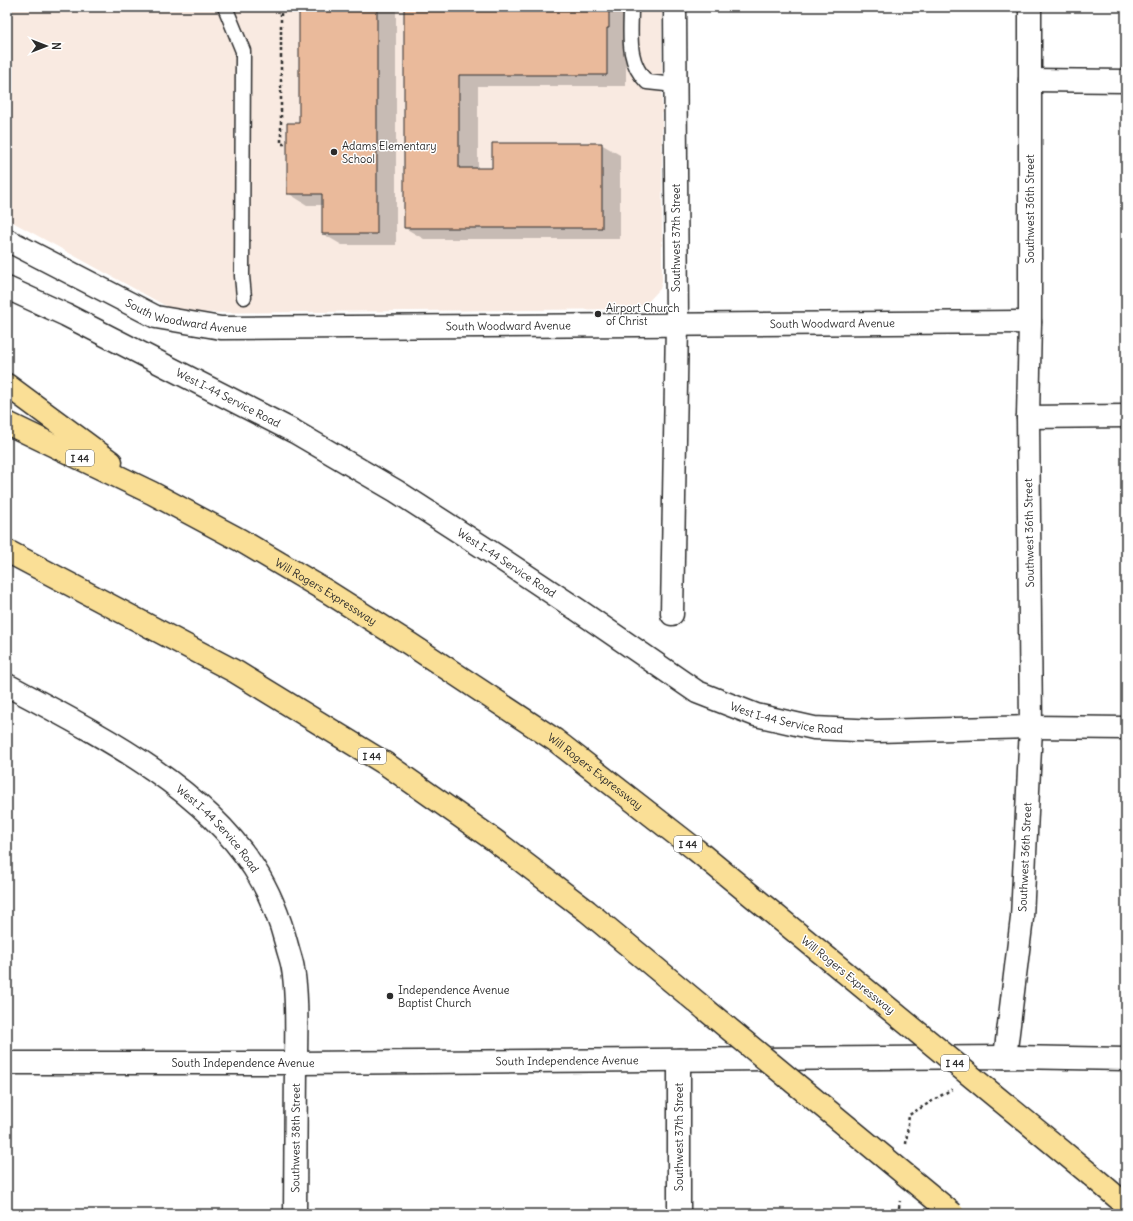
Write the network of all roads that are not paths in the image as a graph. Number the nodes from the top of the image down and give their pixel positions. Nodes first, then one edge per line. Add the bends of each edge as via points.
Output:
1 (226, 7) edge
2 (631, 7) edge
3 (675, 7) edge
4 (1030, 7) edge
5 (1030, 80) junction
6 (1126, 81) edge
7 (675, 85) junction
8 (7, 240) edge
9 (7, 288) edge
10 (244, 297) dead end
11 (1030, 322) junction
12 (677, 324) junction
13 (7, 385) edge
14 (1126, 416) edge
15 (1028, 417) junction
16 (7, 423) edge
17 (152, 493) junction
18 (7, 551) edge
19 (672, 614) dead end
20 (7, 684) edge
21 (1031, 727) junction
22 (1126, 728) edge
23 (1005, 1057) junction
24 (1126, 1059) edge
25 (678, 1060) junction
26 (7, 1063) edge
27 (296, 1063) junction
28 (1126, 1204) edge
29 (295, 1214) edge
30 (679, 1214) edge
31 (953, 1214) edge

1 - 10 lane via 243,51
2 - 7 lane via 631,50 639,74 647,82
3 - 7 street, Southwest 37th Street
4 - 5 street, Southwest 36th Street
5 - 6 street
5 - 11 street, Southwest 36th Street
7 - 12 street, Southwest 37th Street
8 - 12 street, South Woodward Avenue via 156,317 221,328
9 - 21 street, West I-44 Service Road via 66,315 296,432 396,491 503,560 697,692 756,715 814,728 877,731
11 - 12 street, South Woodward Avenue
11 - 15 street, Southwest 36th Street
12 - 19 street, Southwest 37th Street
13 - 17 highway
14 - 15 street
15 - 21 street, Southwest 36th Street
16 - 17 highway, Will Rogers Expressway / I 44
17 - 28 highway, Will Rogers Expressway / I 44, bridge via 240,540 328,592 555,740 695,849
18 - 31 highway, I 44, bridge via 236,672 386,764 494,840 581,906
20 - 27 street, West I-44 Service Road via 97,734 164,776 206,811 237,844 272,901 283,931 293,969
21 - 22 street, West I-44 Service Road
21 - 23 street, Southwest 36th Street via 1022,918
23 - 24 street, South Independence Avenue
23 - 25 street, South Independence Avenue
25 - 27 street, South Independence Avenue
25 - 30 street, Southwest 37th Street
26 - 27 street, South Independence Avenue
27 - 29 street, Southwest 38th Street

